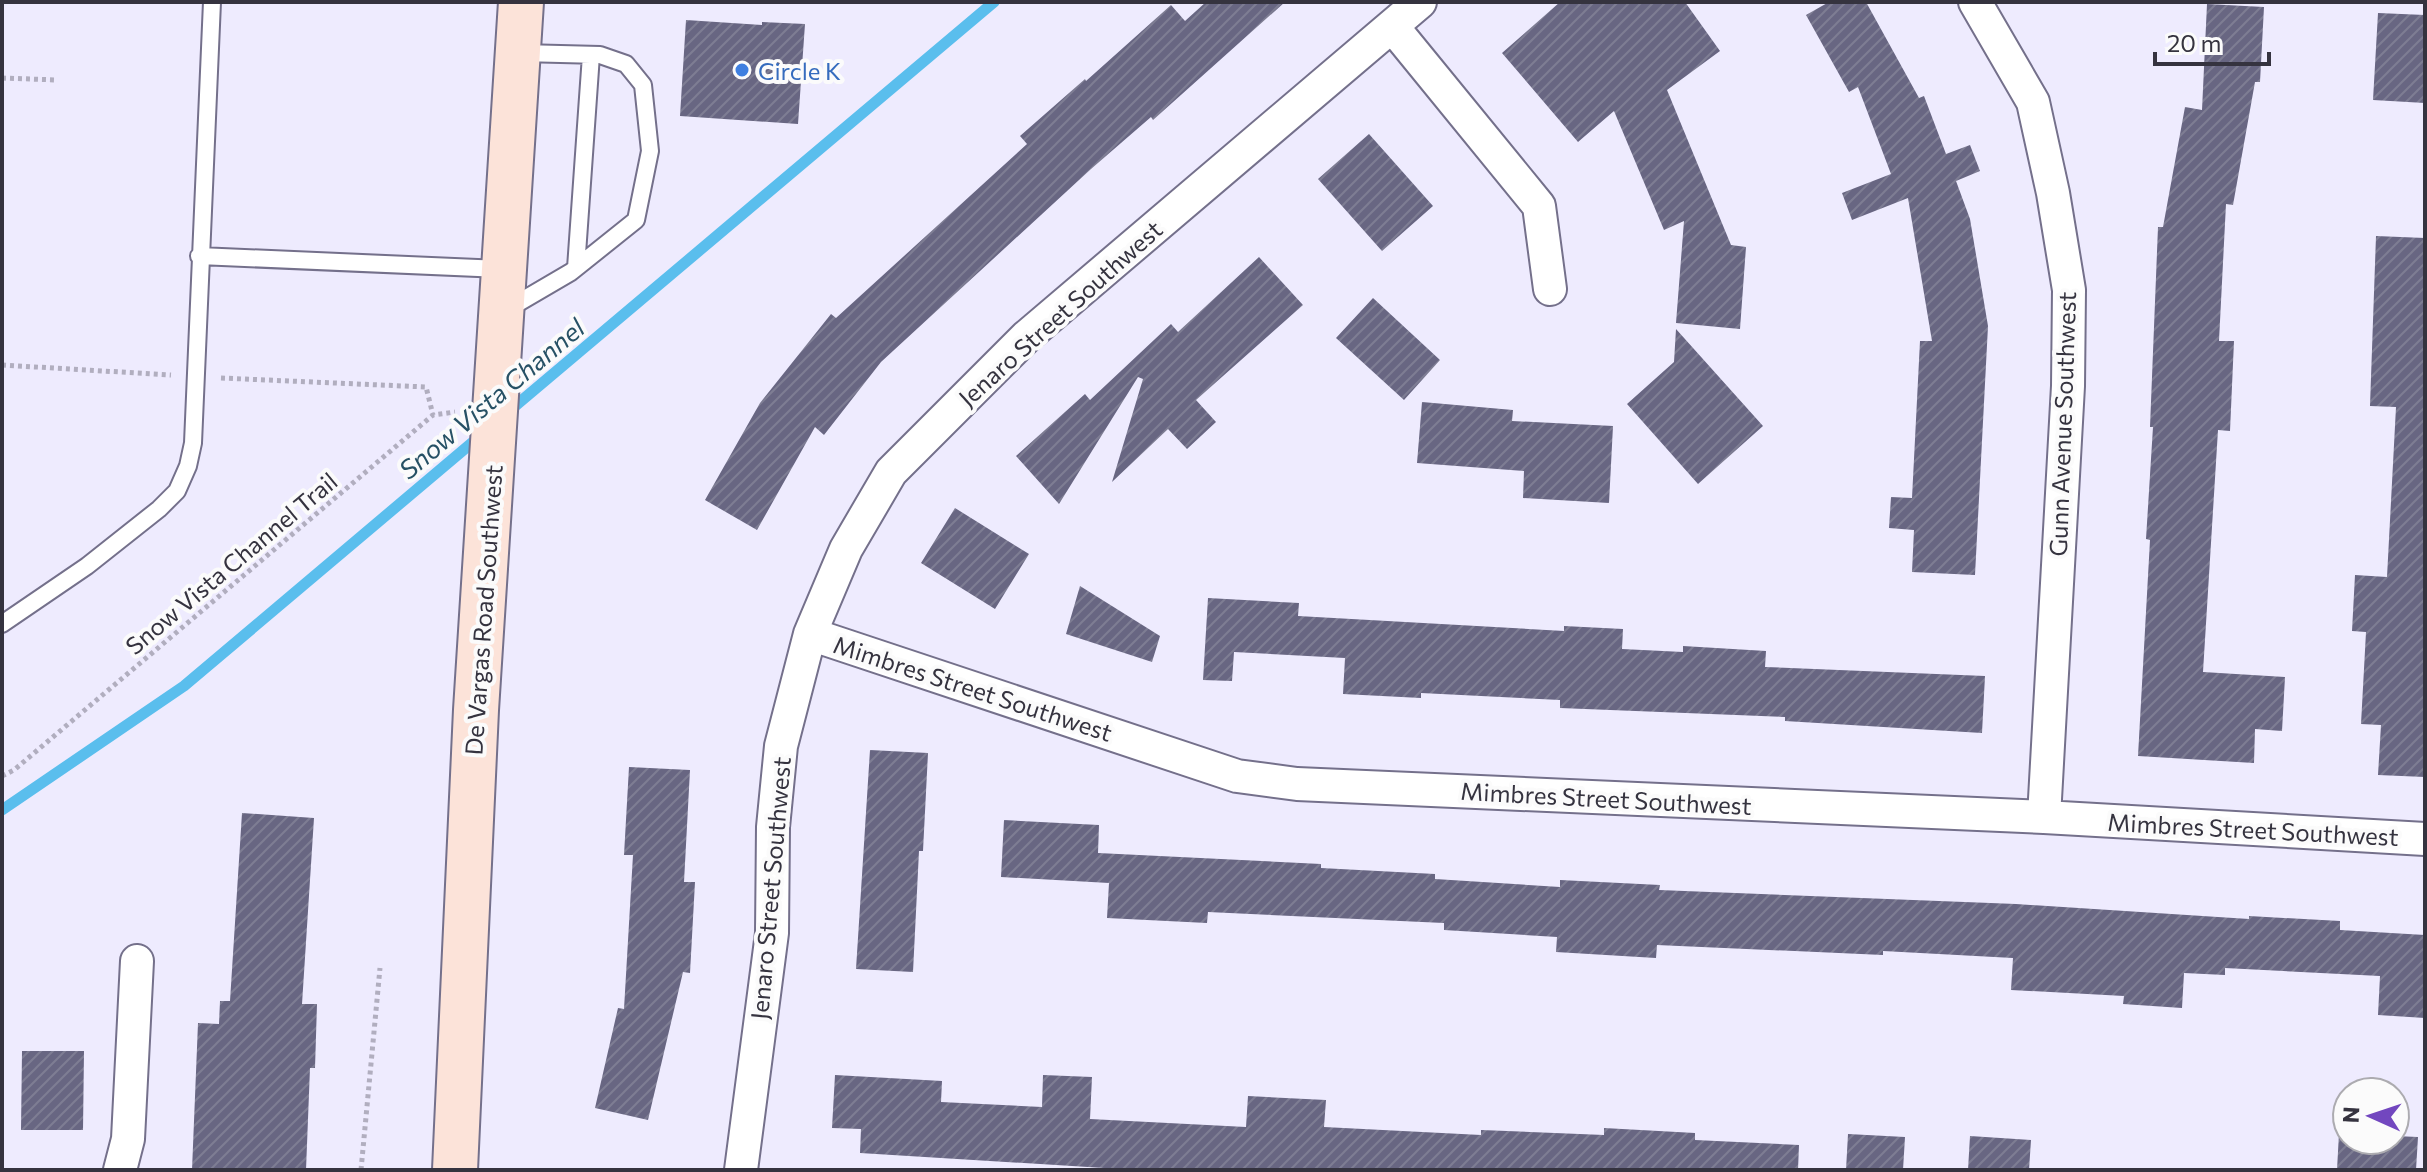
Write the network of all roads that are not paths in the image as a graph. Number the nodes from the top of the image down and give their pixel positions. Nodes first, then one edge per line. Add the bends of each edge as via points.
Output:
1 (212, 2) edge
2 (521, 2) edge
3 (1420, 2) edge
4 (1975, 2) edge
5 (1392, 26) junction
6 (518, 53) junction
7 (591, 55) junction
8 (199, 256) junction
9 (576, 268) junction
10 (504, 269) junction
11 (1550, 289) dead end
12 (501, 321) junction
13 (2, 624) edge
14 (810, 634) junction
15 (2044, 817) junction
16 (2425, 839) edge
17 (137, 961) dead end
18 (120, 1170) edge
19 (455, 1170) edge
20 (741, 1170) edge

1 - 8 lane
2 - 6 street, De Vargas Road Southwest
3 - 5 street, Jenaro Street Southwest
4 - 15 street, Gunn Avenue Southwest via 2033,102 2069,290
5 - 11 street via 1539,206
5 - 14 street, Jenaro Street Southwest via 1026,337 891,472 846,549
6 - 7 lane
6 - 10 street, De Vargas Road Southwest
7 - 9 lane
7 - 9 lane via 626,64 643,85 650,151 636,220
8 - 10 lane
8 - 13 lane via 193,443 177,491 87,566
9 - 12 lane
10 - 12 street, De Vargas Road Southwest
12 - 19 street, De Vargas Road Southwest
14 - 15 street, Mimbres Street Southwest via 1237,776 1313,784
14 - 20 street, Jenaro Street Southwest via 781,746 773,827 772,933
15 - 16 street, Mimbres Street Southwest
17 - 18 street via 128,1139

